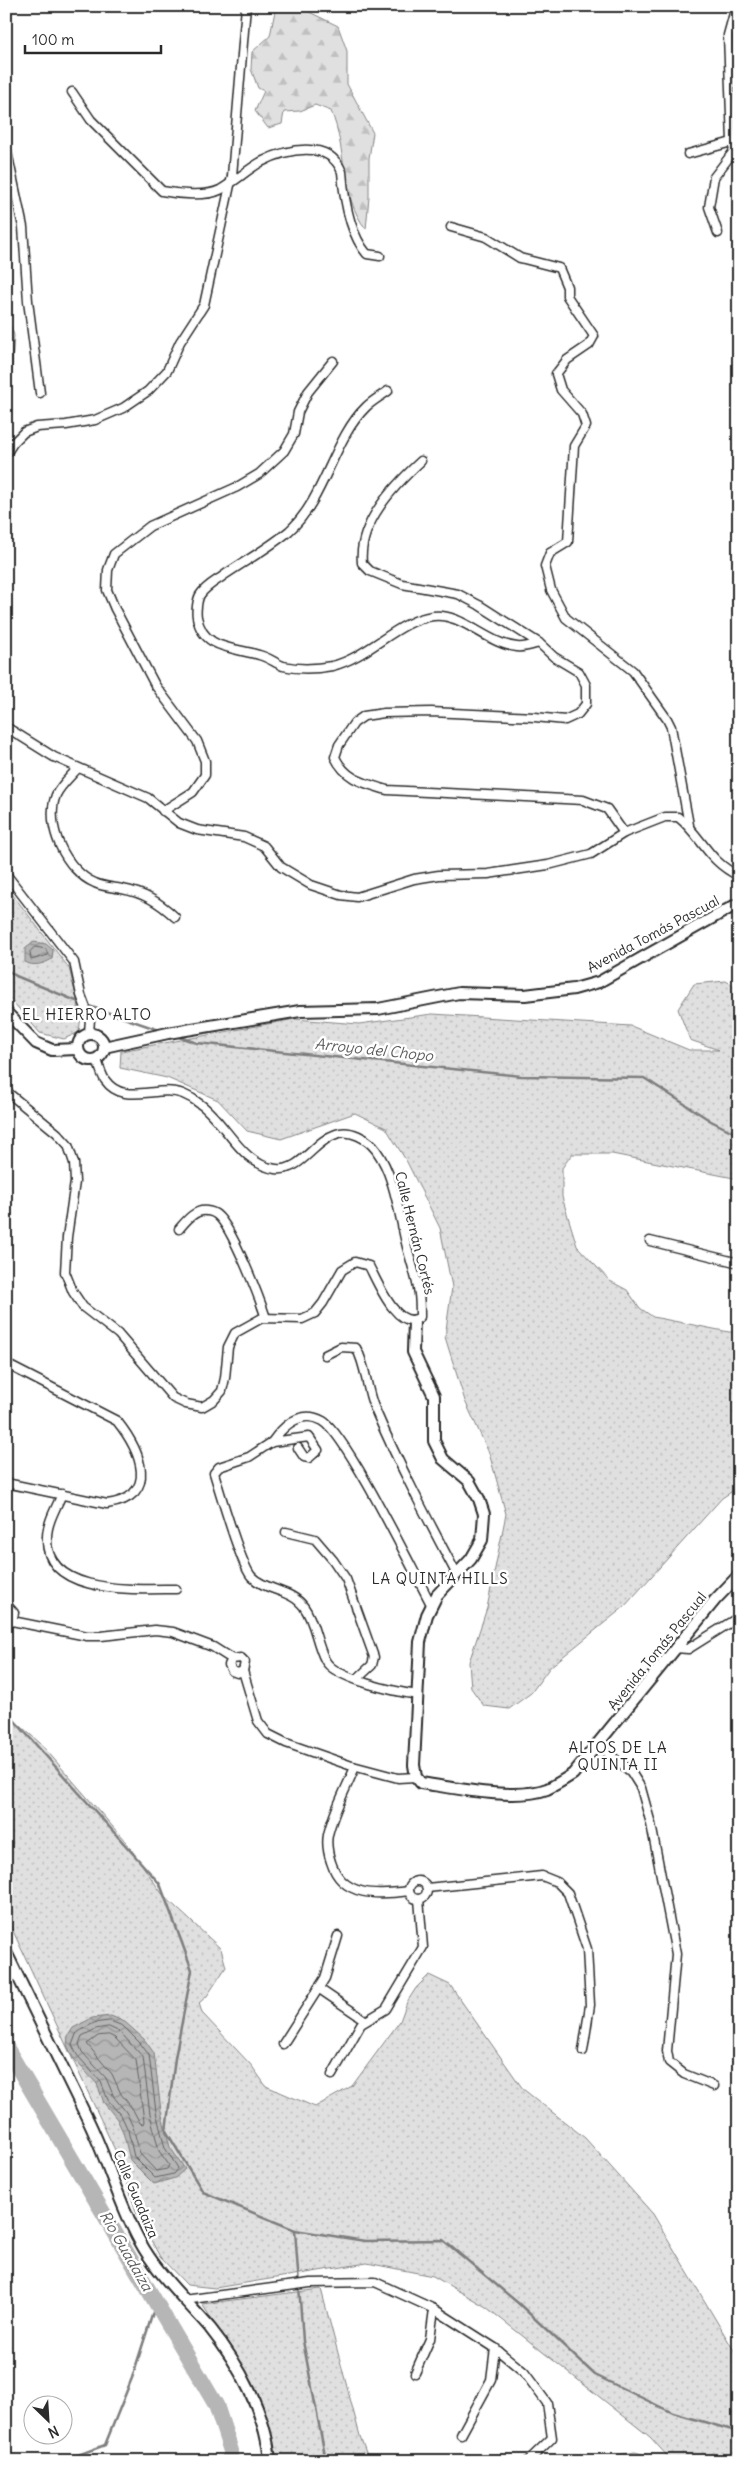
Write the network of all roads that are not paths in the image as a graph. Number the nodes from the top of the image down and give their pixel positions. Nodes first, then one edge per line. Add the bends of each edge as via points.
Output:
1 (246, 6) edge
2 (736, 6) edge
3 (72, 92) dead end
4 (732, 142) junction
5 (6, 147) edge
6 (688, 154) dead end
7 (230, 182) junction
8 (451, 227) dead end
9 (718, 233) dead end
10 (380, 256) dead end
11 (333, 361) dead end
12 (388, 391) dead end
13 (40, 393) dead end
14 (6, 454) edge
15 (422, 461) dead end
16 (539, 643) junction
17 (6, 727) edge
18 (78, 768) junction
19 (163, 811) junction
20 (689, 825) junction
21 (624, 833) junction
22 (6, 874) edge
23 (739, 876) edge
24 (739, 903) edge
25 (175, 917) dead end
26 (6, 1012) edge
27 (89, 1033) junction
28 (104, 1046) junction
29 (77, 1049) junction
30 (97, 1059) junction
31 (6, 1091) edge
32 (179, 1229) dead end
33 (650, 1242) dead end
34 (739, 1263) edge
35 (266, 1318) junction
36 (414, 1321) junction
37 (325, 1355) dead end
38 (6, 1364) edge
39 (272, 1442) junction
40 (298, 1448) dead end
41 (6, 1483) edge
42 (62, 1494) junction
43 (286, 1532) dead end
44 (456, 1573) junction
45 (739, 1575) edge
46 (176, 1589) dead end
47 (6, 1604) edge
48 (432, 1606) junction
49 (739, 1617) edge
50 (9, 1622) edge
51 (675, 1648) junction
52 (357, 1679) junction
53 (418, 1695) junction
54 (598, 1745) junction
55 (355, 1767) junction
56 (416, 1777) junction
57 (427, 1888) junction
58 (409, 1891) junction
59 (419, 1898) junction
60 (338, 1936) dead end
61 (6, 1952) edge
62 (318, 1988) junction
63 (365, 2020) junction
64 (283, 2044) dead end
65 (583, 2050) dead end
66 (332, 2075) dead end
67 (714, 2086) dead end
68 (184, 2300) junction
69 (434, 2309) junction
70 (495, 2348) junction
71 (415, 2373) dead end
72 (461, 2435) dead end
73 (270, 2461) edge
74 (528, 2461) edge

1 - 7 street
2 - 4 street via 728,34
3 - 7 street via 91,120 162,191 196,194 219,191
4 - 6 street
4 - 9 street via 734,151 714,177 709,207
5 - 13 street via 23,227 28,302
7 - 10 street via 260,162 284,152 311,150 327,153 342,172 357,242 367,254
7 - 14 street via 204,305 180,342 167,371 148,391 123,408 95,420 37,426 24,432
8 - 20 street via 486,237 520,258 559,268 567,296 594,336 589,345 567,360 556,374 561,390 582,414 586,426 574,446 568,542 550,553 545,566 551,590 566,618 633,670 667,719
11 - 19 street via 308,392 298,412 294,434 284,450 259,474 150,526 114,554 108,570 107,590 115,609 155,685 197,741 205,760 205,775 193,792
12 - 16 street via 366,406 351,425 332,466 289,531 212,583 199,596 196,614 200,631 208,640 222,646 260,655 283,666 310,670 364,654 410,624 433,616 450,617 504,645 519,648
15 - 16 street via 369,525 362,541 362,563 370,571 402,584 468,598
16 - 21 street via 554,657 579,672 586,685 586,704 578,714 565,720 384,712 364,716 354,723 335,757 345,773 356,781 387,790 583,800 607,809
17 - 18 street
18 - 19 street via 148,798
18 - 25 street via 56,793 52,808 55,830 65,856 78,873 96,884 148,897
19 - 21 street via 179,823 197,830 244,837 264,846 281,867 311,885 357,898 414,878 488,874 548,865 591,854
20 - 21 street via 678,817 666,817
20 - 23 street via 711,857
22 - 27 street via 74,962 90,1019
24 - 28 street, Avenida Tomás Pascual via 599,982 574,988 525,995 459,993 378,1009 300,1011
26 - 29 street via 36,1043 52,1050
27 - 28 street via 100,1036
27 - 29 street via 82,1036
28 - 30 street
29 - 30 street via 88,1060
30 - 36 street, Calle Hernán Cortés via 105,1079 115,1090 129,1095 154,1092 182,1094 201,1104 254,1160 267,1168 281,1170 297,1164 321,1141 337,1133 351,1132 365,1139 388,1172 419,1294 420,1317
31 - 35 street via 57,1132 68,1145 75,1182 66,1272 73,1292 83,1307 118,1334 173,1398 202,1407 214,1400 222,1390 228,1347 235,1333
32 - 35 street via 195,1213 205,1210 216,1213 235,1245
33 - 34 street
35 - 36 street via 302,1319 315,1313 342,1270 356,1262 369,1266 394,1311
36 - 44 street via 413,1352 434,1396 434,1441 443,1459 469,1481 484,1514 482,1540 471,1559
37 - 44 street via 341,1348 356,1348 371,1402
38 - 42 street via 117,1421 141,1465 142,1481 134,1494 121,1502 107,1504
39 - 40 street via 309,1437 318,1450 309,1458 304,1457
39 - 48 street via 283,1426 296,1419 310,1417 331,1428 349,1454
39 - 52 street via 249,1457 219,1467 214,1474 244,1563 252,1577 282,1590 303,1606 326,1662 334,1670
41 - 42 street
42 - 46 street via 46,1536 49,1556 62,1574 110,1587
43 - 52 street via 315,1539 346,1580 374,1657 372,1665
44 - 48 street
45 - 51 street, Avenida Tomás Pascual
47 - 50 street via 14,1613
48 - 53 street via 420,1642
49 - 51 street via 688,1649
50 - 55 street via 87,1636 155,1630 173,1632 206,1644 232,1659 229,1665 232,1671 243,1671 258,1721 268,1734
51 - 54 street, Avenida Tomás Pascual
52 - 53 street
53 - 56 street
54 - 56 street, Avenida Tomás Pascual via 573,1774 545,1789 525,1794 459,1789 421,1783
54 - 67 street via 631,1772 641,1788 651,1824 676,1954 667,2051 669,2062 684,2074
55 - 56 street via 398,1778
55 - 58 street via 328,1835 327,1847 332,1866 338,1879 365,1893
57 - 58 street via 416,1880 410,1884
57 - 59 street via 425,1895
57 - 65 street via 542,1876 557,1882 568,1893 587,1949 589,1966 590,2005
58 - 59 street via 412,1897
59 - 63 street via 423,1947 386,2009
60 - 62 street via 325,1978
61 - 68 street, Calle Guadaiza via 87,2118 138,2239
62 - 63 street
62 - 64 street
63 - 66 street
68 - 69 street via 310,2283 375,2282
68 - 73 street, Calle Guadaiza via 235,2364 258,2412
69 - 70 street
69 - 71 street via 430,2339
70 - 72 street via 491,2380
70 - 74 street via 524,2372 547,2403 552,2438

